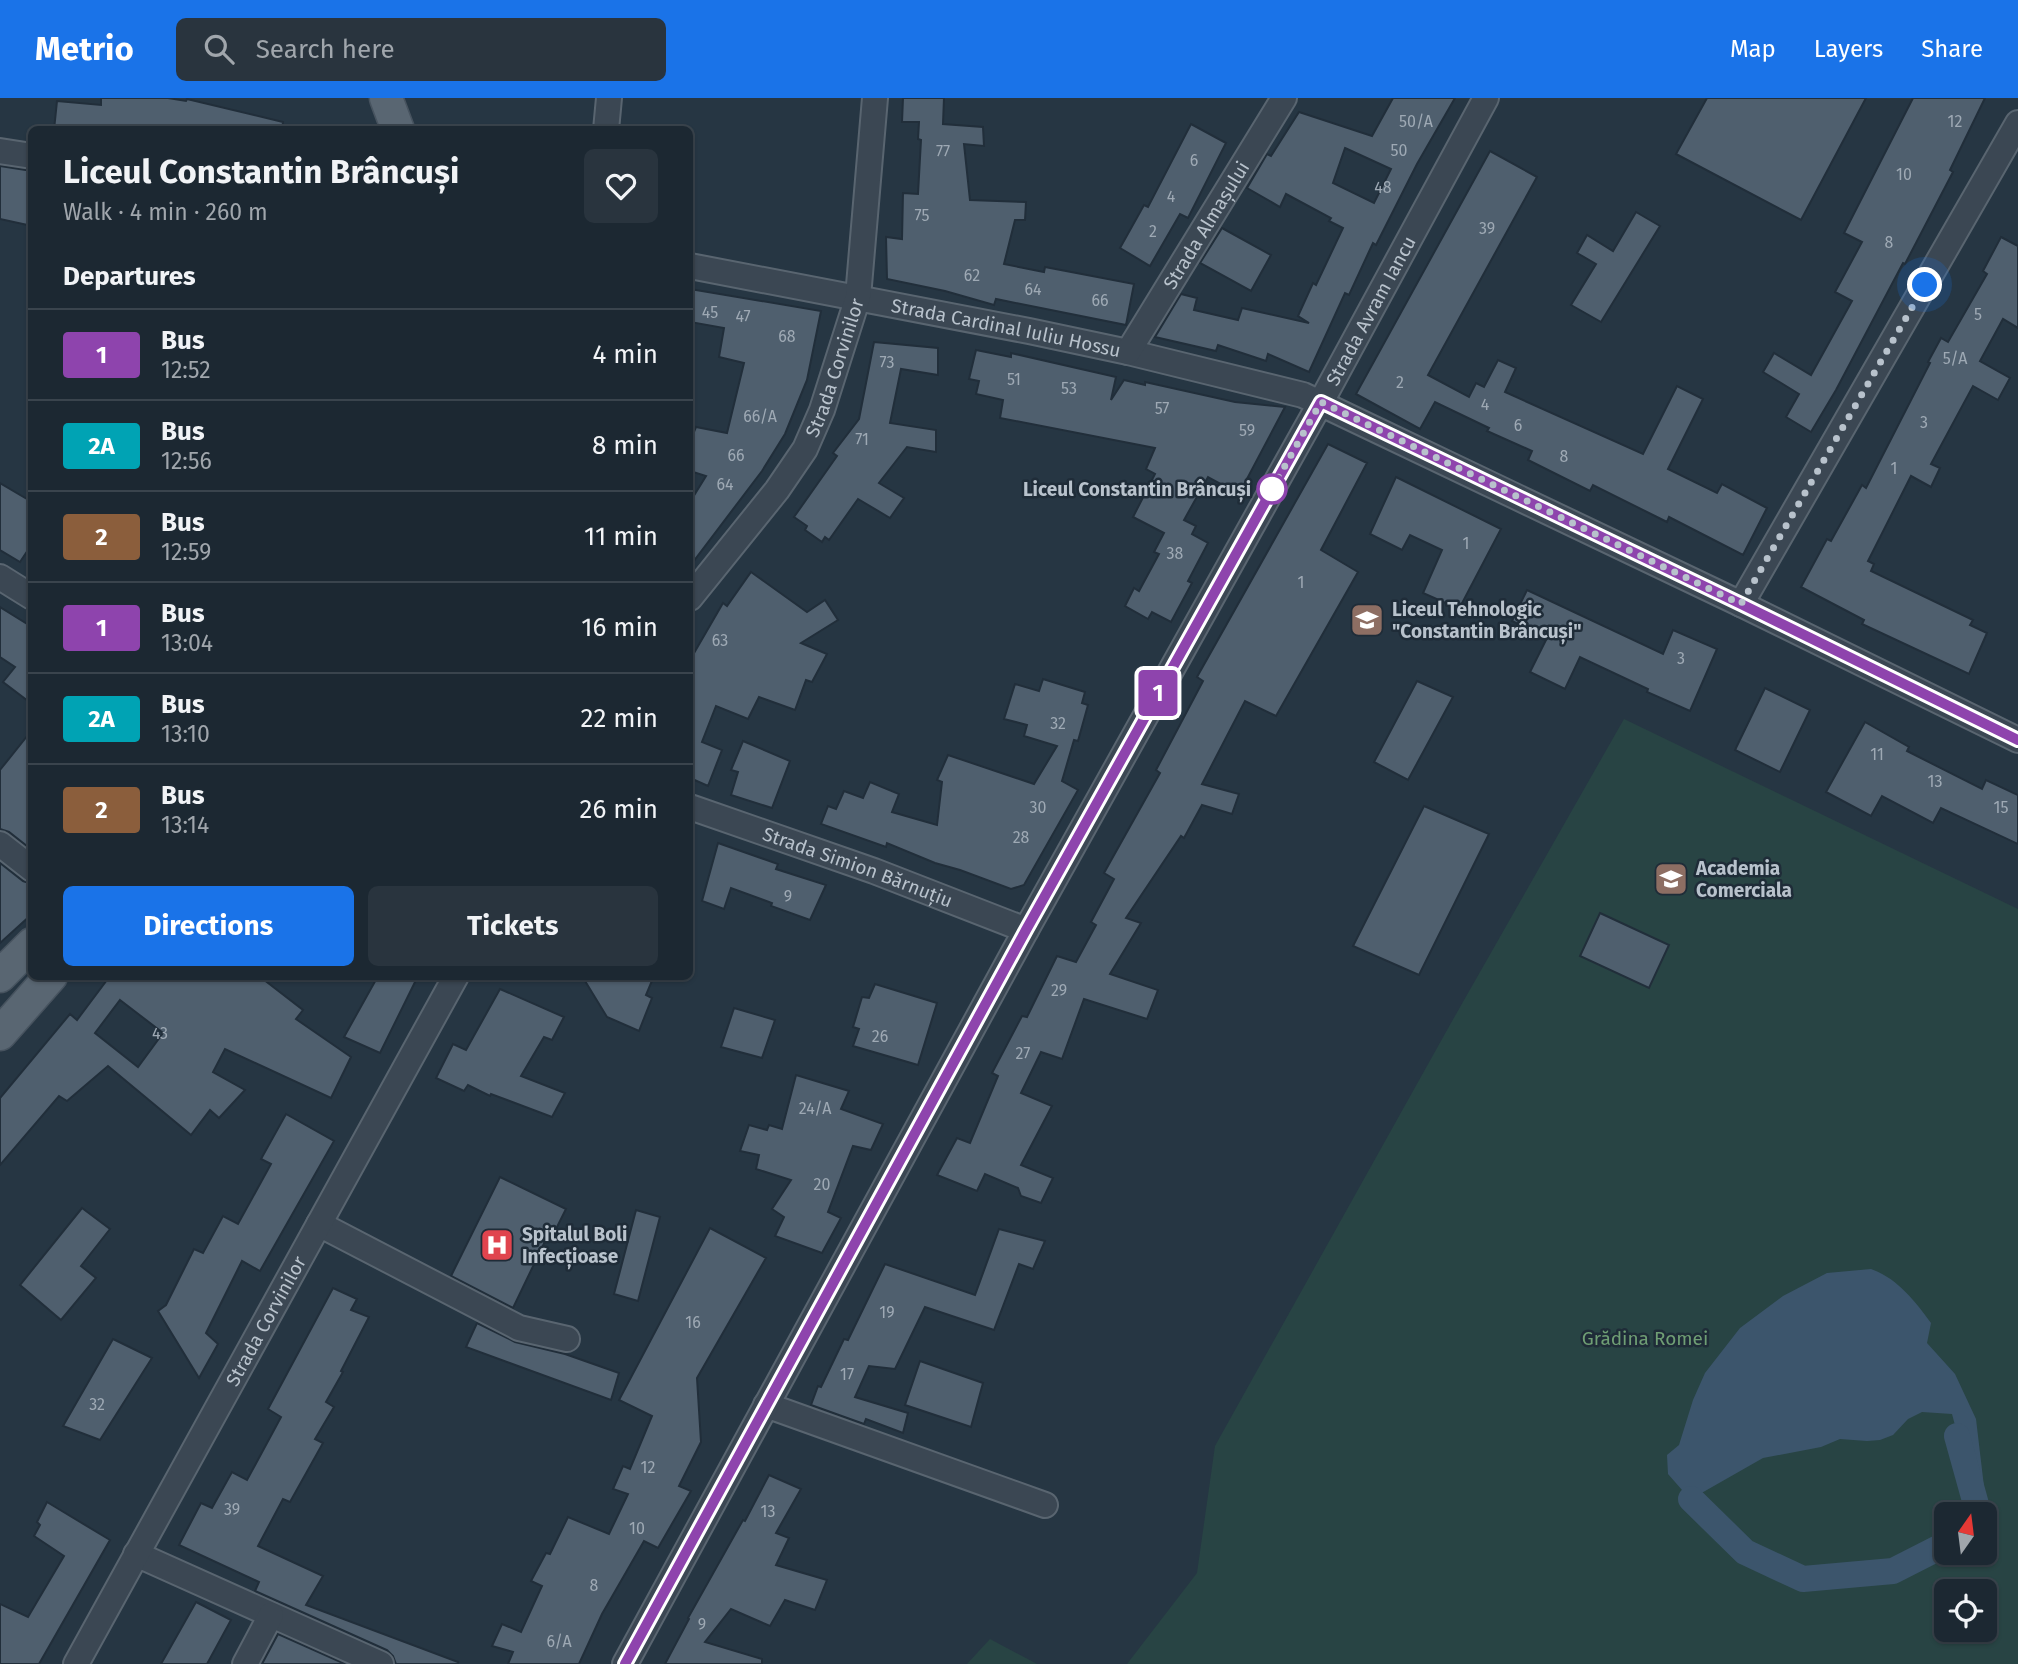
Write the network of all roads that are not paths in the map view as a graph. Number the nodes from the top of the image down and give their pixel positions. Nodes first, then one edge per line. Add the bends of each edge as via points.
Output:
1 (386, 98) edge
2 (609, 98) edge
3 (875, 98) edge
4 (1284, 98) edge
5 (1486, 98) edge
6 (2018, 123) edge
7 (396, 126) edge
8 (606, 126) edge
9 (0, 151) edge
10 (28, 155) edge
11 (693, 267) edge
12 (858, 297) junction
13 (1128, 352) junction
14 (1321, 402) junction
15 (0, 578) edge
16 (693, 594) edge
17 (28, 595) edge
18 (1741, 604) junction
19 (2018, 740) edge
20 (693, 808) edge
21 (0, 844) edge
22 (28, 866) edge
23 (1026, 930) junction
24 (28, 948) edge
25 (0, 976) edge
26 (47, 980) edge
27 (454, 980) edge
28 (0, 1034) edge
29 (319, 1224) junction
30 (567, 1339) dead end
31 (766, 1405) junction
32 (1045, 1506) dead end
33 (136, 1554) junction
34 (271, 1615) junction
35 (76, 1664) edge
36 (245, 1664) edge
37 (381, 1664) edge
38 (625, 1664) edge

1 - 7 main road
2 - 8 street
3 - 12 street, Strada Corvinilor
4 - 13 street, Strada Almașului
5 - 14 street, Strada Avram Iancu
6 - 18 street
9 - 10 street
11 - 12 street, Strada Cardinal Iuliu Hossu
12 - 13 street, Strada Cardinal Iuliu Hossu
12 - 16 street, Strada Corvinilor via 805,449
13 - 14 street, Strada Cardinal Iuliu Hossu via 1285,389
14 - 18 street, Strada Cardinal Iuliu Hossu
14 - 23 street, Strada Avram Iancu
15 - 17 street
18 - 19 street, Strada Cardinal Iuliu Hossu
20 - 23 street, Strada Simion Bărnuțiu
21 - 22 street
23 - 31 street, Strada Avram Iancu
24 - 25 main road
26 - 28 main road
27 - 29 street, Strada Corvinilor
29 - 30 street via 519,1328
29 - 33 street, Strada Corvinilor
31 - 32 street
31 - 38 street, Strada Avram Iancu
33 - 34 street
33 - 35 street, Strada Corvinilor
34 - 36 street
34 - 37 street

